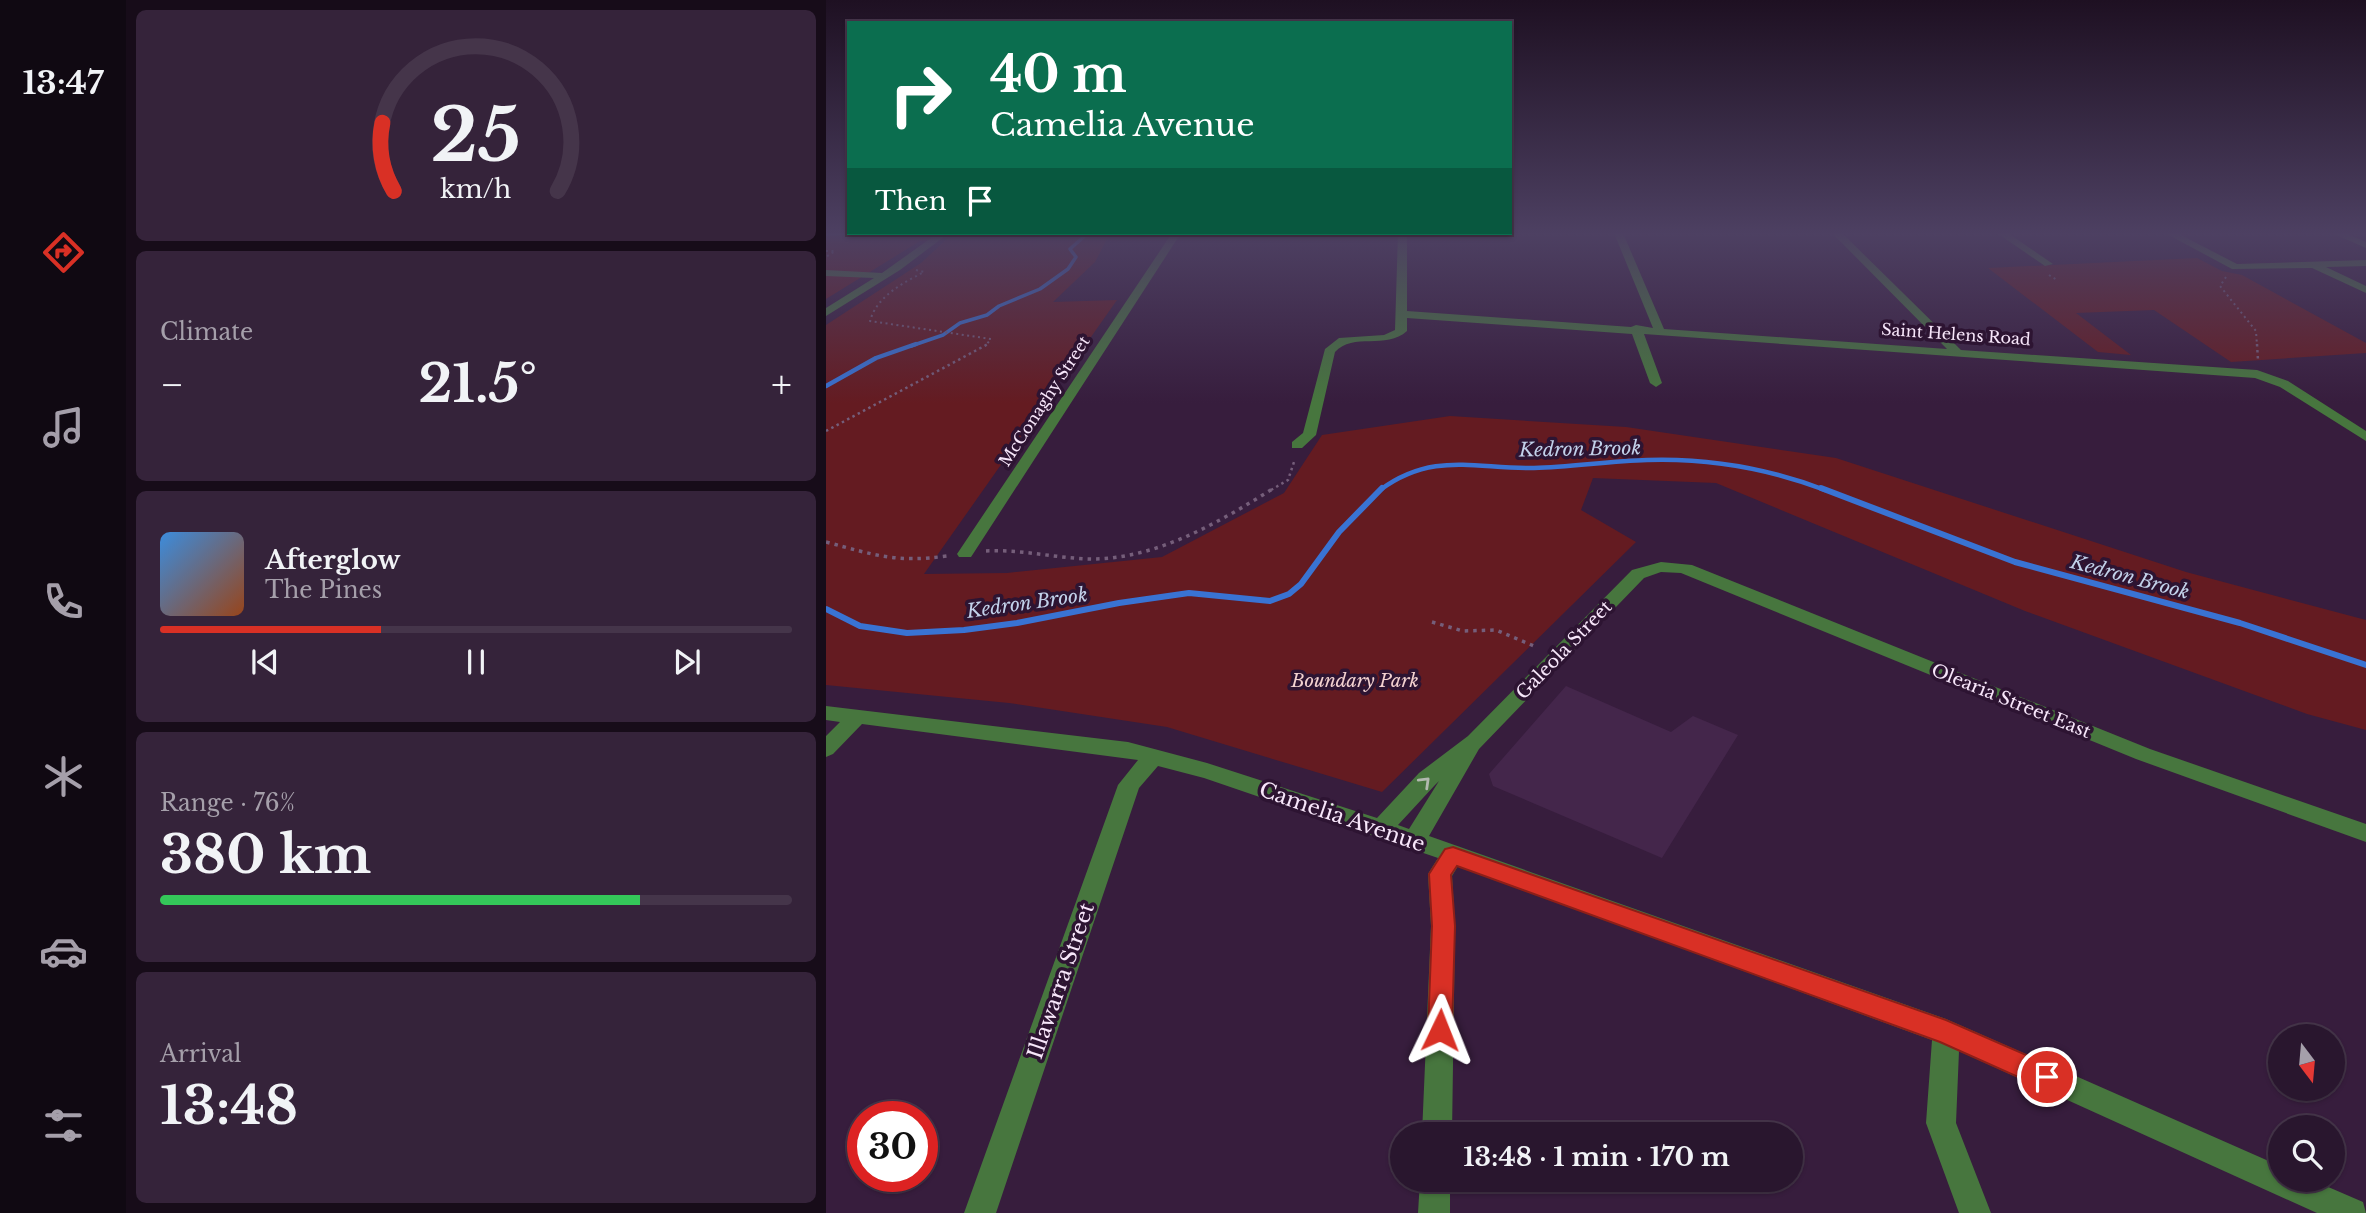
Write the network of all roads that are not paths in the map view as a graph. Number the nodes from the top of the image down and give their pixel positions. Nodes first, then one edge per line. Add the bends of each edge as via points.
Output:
1 (863, 290) edge
2 (1139, 290) edge
3 (1401, 290) edge
4 (1642, 290) edge
5 (1894, 290) edge
6 (826, 313) edge
7 (1401, 314) junction
8 (1636, 328) junction
9 (1659, 330) junction
10 (1957, 352) junction
11 (1656, 383) dead end
12 (2366, 437) edge
13 (1297, 445) road end
14 (965, 554) road end
15 (1658, 566) joint
16 (826, 713) edge
17 (857, 717) junction
18 (1475, 741) junction
19 (826, 749) edge
20 (1154, 756) junction
21 (1381, 828) junction
22 (2366, 833) edge
23 (1414, 841) junction
24 (1453, 855) junction
25 (1946, 1032) junction
26 (1437, 1122) edge
27 (1435, 1192) edge
28 (981, 1213) edge
29 (1434, 1213) edge
30 (1975, 1213) edge
31 (2352, 1213) edge

1 - 6 street
2 - 14 street, McConaghy Street
3 - 7 street
4 - 9 street
5 - 10 street
7 - 8 street, Saint Helens Road
7 - 13 street via 1401,331 1393,337 1332,345 1309,435
8 - 9 street, Saint Helens Road
8 - 11 street
9 - 10 street, Saint Helens Road
10 - 12 street, Saint Helens Road via 2257,374 2284,384
15 - 18 street, Galeola Street via 1638,574
15 - 22 street, Olearia Street East via 1686,569 2143,754
16 - 17 street, Camelia Avenue
17 - 19 street
17 - 20 street, Camelia Avenue
21 -> 18 street, Galeola Street via 1427,779
18 - 23 street, Galeola Street
20 - 21 street, Camelia Avenue
20 - 28 street, Illawarra Street via 1129,785
21 - 23 street, Camelia Avenue
23 - 24 street, Camelia Avenue
24 - 25 street, Camelia Avenue
24 - 26 street via 1440,874 1443,926
25 - 30 street via 1941,1123
25 - 31 street, Camelia Avenue
27 - 29 street

